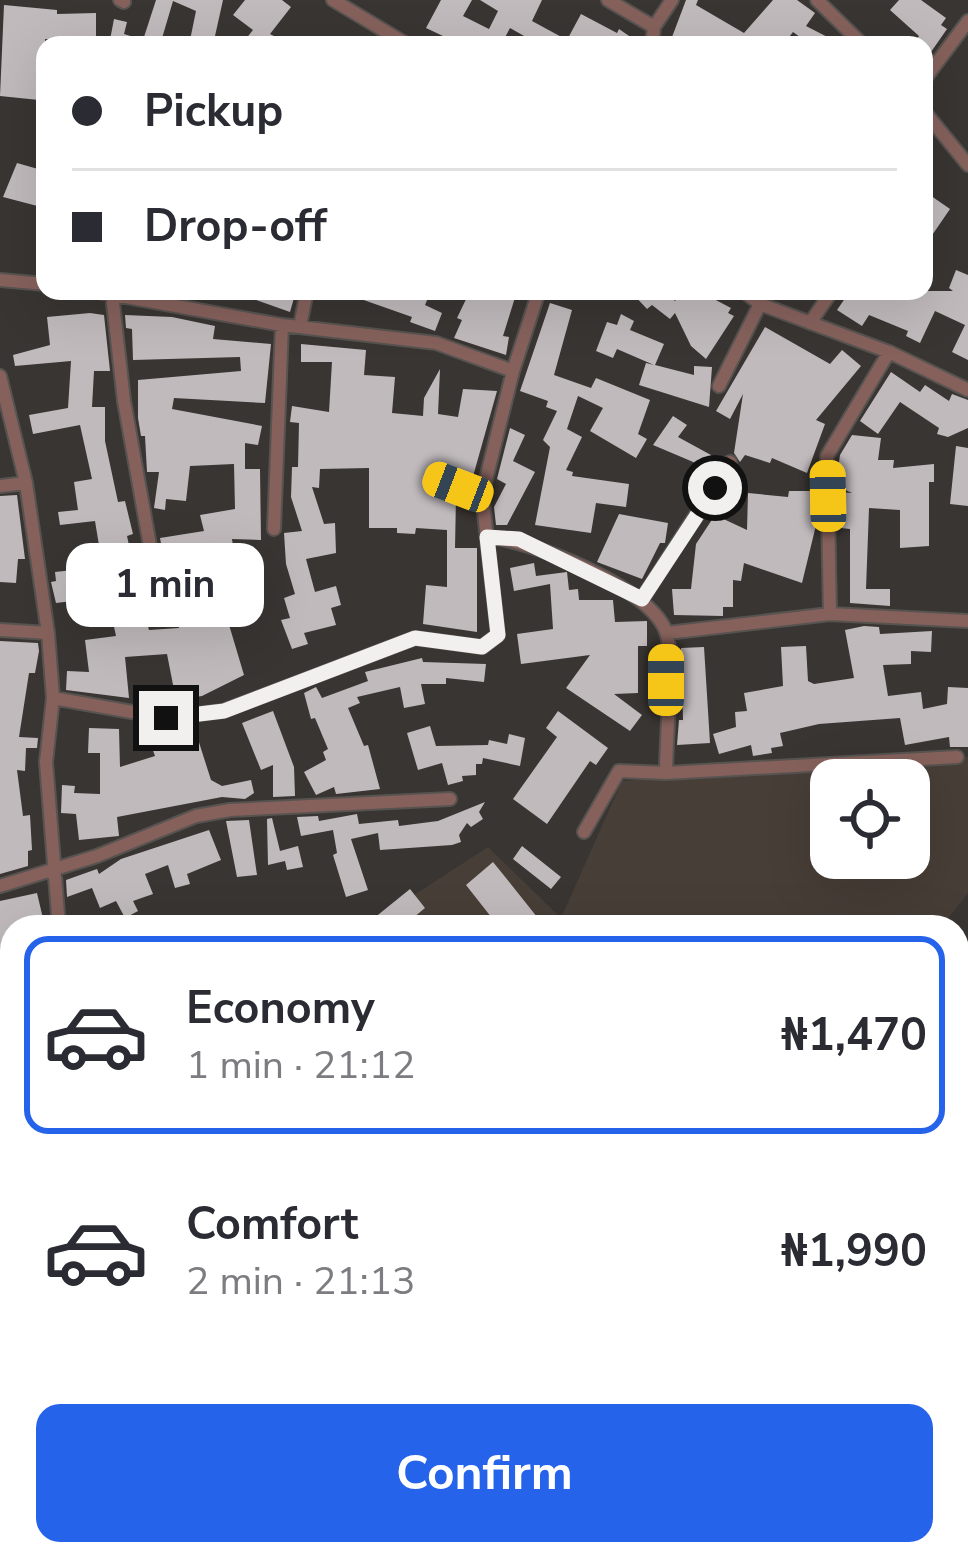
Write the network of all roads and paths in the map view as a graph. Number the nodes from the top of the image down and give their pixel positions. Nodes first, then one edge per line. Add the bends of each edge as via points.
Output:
1 (333, 0) edge
2 (608, 0) edge
3 (671, 0) edge
4 (817, 0) edge
5 (968, 21) edge
6 (654, 28) junction
7 (393, 36) edge
8 (653, 36) edge
9 (853, 36) edge
10 (933, 68) edge
11 (933, 122) edge
12 (968, 165) edge
13 (0, 280) edge
14 (36, 283) edge
15 (113, 300) edge
16 (158, 300) edge
17 (305, 300) edge
18 (536, 300) edge
19 (755, 300) edge
20 (826, 300) edge
21 (760, 304) junction
22 (810, 323) junction
23 (282, 325) junction
24 (300, 326) junction
25 (889, 352) junction
26 (513, 371) junction
27 (0, 376) edge
28 (719, 386) dead end
29 (968, 390) edge
30 (730, 462) dead end
31 (435, 478) dead end
32 (26, 483) junction
33 (0, 485) edge
34 (482, 496) junction
35 (274, 529) dead end
36 (487, 537) junction
37 (642, 599) junction
38 (161, 607) dead end
39 (830, 614) junction
40 (968, 621) edge
41 (0, 629) edge
42 (48, 633) junction
43 (667, 633) junction
44 (53, 698) junction
45 (957, 757) dead end
46 (666, 773) junction
47 (450, 800) dead end
48 (584, 832) dead end
49 (56, 870) junction
50 (0, 886) edge
51 (58, 915) edge

1 - 7 street
2 - 6 street
3 - 6 street
4 - 9 street
5 - 10 street
6 - 8 street
11 - 12 street
13 - 14 street
15 - 38 street
16 - 23 street
17 - 24 street
18 - 26 street
19 - 21 street
20 - 22 street
21 - 22 street
21 - 28 street
22 - 25 street
23 - 24 street
23 - 35 street
24 - 26 street via 436,343
25 - 29 street
25 - 39 street via 827,456
26 - 34 street
27 - 32 street
30 - 37 street
31 - 34 street
32 - 33 street
32 - 42 street
34 - 36 street
36 - 37 street via 519,539
36 - 44 street via 498,635 482,647 415,638 224,711 166,718
37 - 43 street
39 - 40 street
39 - 43 street
41 - 42 street
42 - 44 street
43 - 46 street
44 - 49 street via 46,762
45 - 46 street
46 - 48 street via 619,771
47 - 49 street via 196,816
49 - 50 street
49 - 51 street

